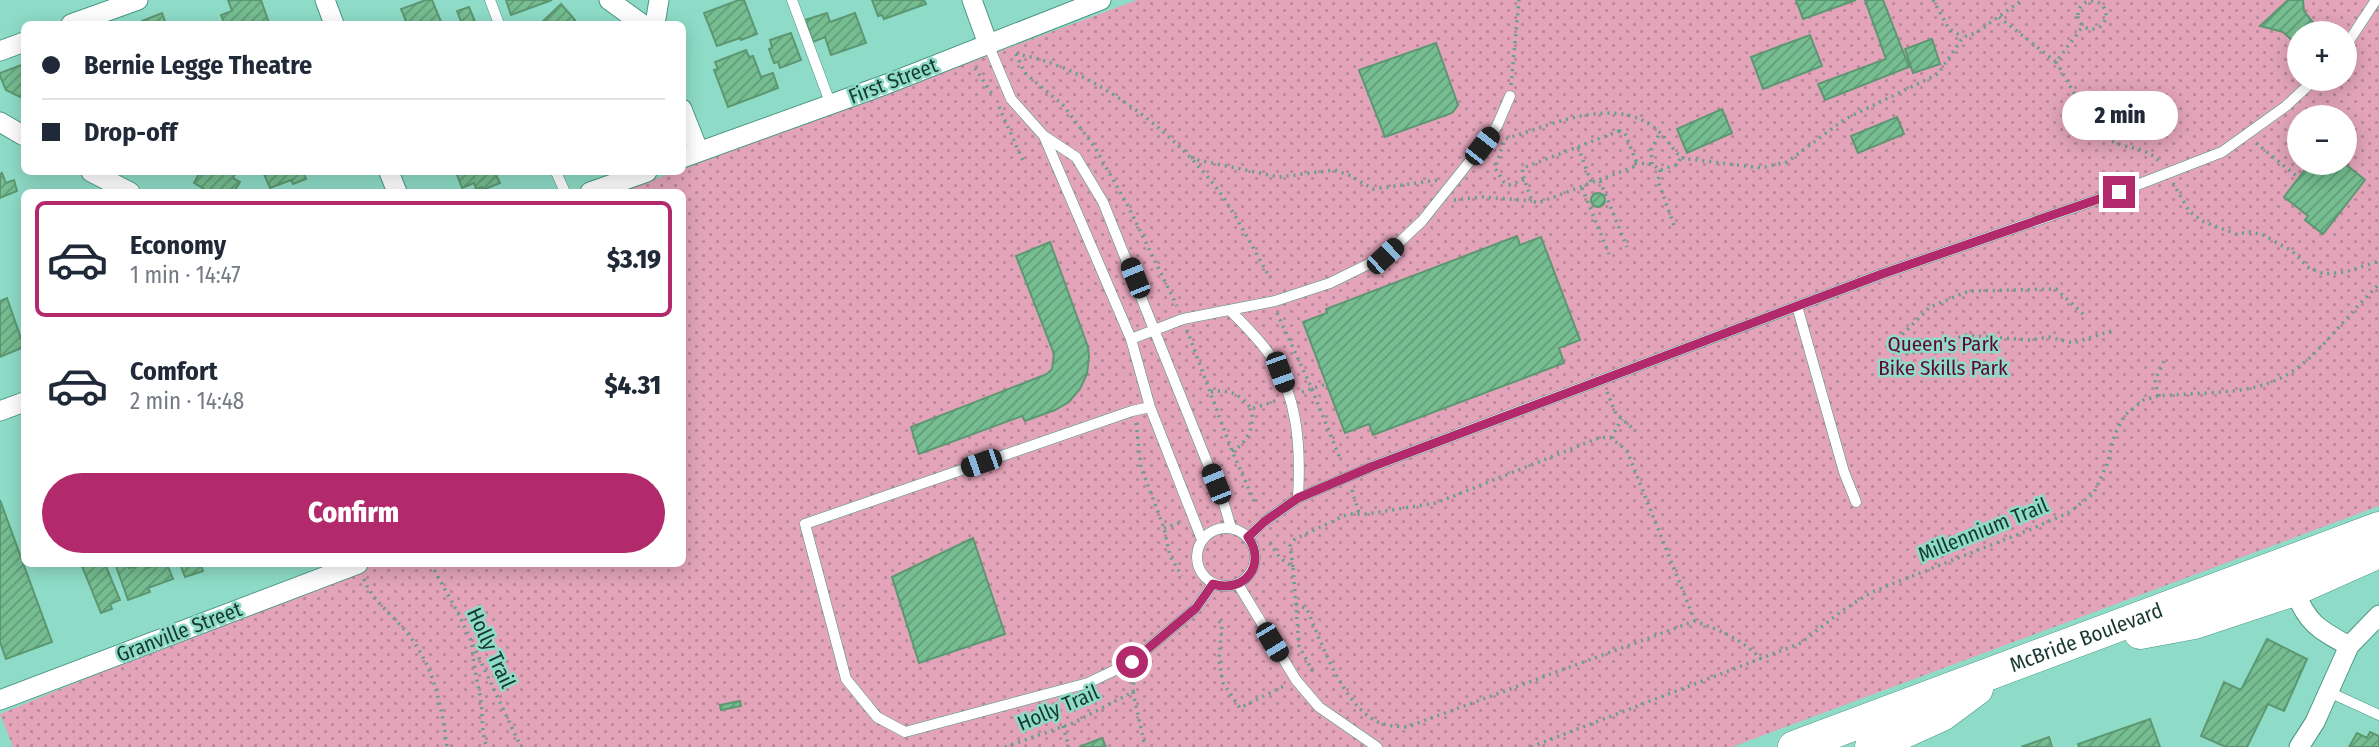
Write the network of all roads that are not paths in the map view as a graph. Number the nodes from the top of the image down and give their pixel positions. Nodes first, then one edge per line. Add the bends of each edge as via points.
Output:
1 (138, 0) edge
2 (325, 0) edge
3 (490, 0) edge
4 (610, 0) edge
5 (659, 0) edge
6 (792, 0) edge
7 (972, 0) edge
8 (1101, 0) edge
9 (2376, 0) edge
10 (79, 21) edge
11 (333, 21) edge
12 (498, 21) edge
13 (638, 21) edge
14 (656, 21) edge
15 (2357, 29) edge
16 (21, 43) edge
17 (988, 44) junction
18 (0, 51) edge
19 (2302, 91) edge
20 (1510, 96) road end
21 (831, 105) junction
22 (0, 122) edge
23 (686, 129) edge
24 (21, 134) edge
25 (1044, 135) junction
26 (691, 155) edge
27 (97, 175) edge
28 (638, 175) edge
29 (124, 189) edge
30 (599, 189) edge
31 (1797, 306) junction
32 (1230, 310) junction
33 (1156, 329) junction
34 (1131, 339) junction
35 (21, 402) edge
36 (1150, 407) junction
37 (0, 411) edge
38 (1298, 498) junction
39 (1856, 502) dead end
40 (1231, 528) junction
41 (2379, 528) edge
42 (1248, 537) junction
43 (1202, 540) junction
44 (2379, 552) edge
45 (361, 570) edge
46 (1213, 584) junction
47 (1238, 584) junction
48 (2294, 590) junction
49 (2379, 615) edge
50 (2349, 646) junction
51 (2060, 647) junction
52 (2010, 665) junction
53 (2329, 692) junction
54 (0, 700) edge
55 (2379, 715) edge
56 (1377, 747) edge
57 (1794, 747) edge
58 (1871, 747) edge
59 (2299, 747) edge

1 - 10 street
2 - 11 street
3 - 12 lane
4 - 13 street
5 - 14 street
6 - 21 lane
7 - 17 street
8 - 17 street, First Street
9 - 15 lane
16 - 18 street
17 - 21 street, First Street
17 - 25 lane via 1011,99
19 - 31 lane via 2222,152
20 - 32 lane via 1497,126 1422,221 1385,256 1330,283
21 - 26 street, First Street
22 - 24 street
23 - 26 street
25 - 33 lane via 1076,157 1103,202
25 - 34 lane
27 - 29 street
28 - 30 street
31 - 38 lane
31 - 39 lane
32 - 33 lane
32 - 38 lane via 1280,372 1298,435
33 - 34 lane
33 - 40 lane
34 - 36 lane
35 - 37 street
36 - 43 lane
36 - 46 lane via 805,524 846,679 877,717 905,732 1088,683 1132,662 1196,608
38 - 42 lane
40 - 42 lane
40 - 43 lane via 1214,530
41 - 51 main road, McBride Boulevard
42 - 47 lane via 1255,551 1254,567
43 - 46 lane via 1199,569
44 - 48 main road
45 - 54 street, Granville Street
46 - 47 lane
47 - 56 lane via 1296,680 1319,707
48 - 50 street via 2302,610 2318,629
48 - 51 main road via 2194,623
49 - 50 street
50 - 53 street
51 - 52 main road, McBride Boulevard
52 - 57 main road, McBride Boulevard
52 - 58 main road via 1942,715
53 - 55 lane
53 - 59 street

